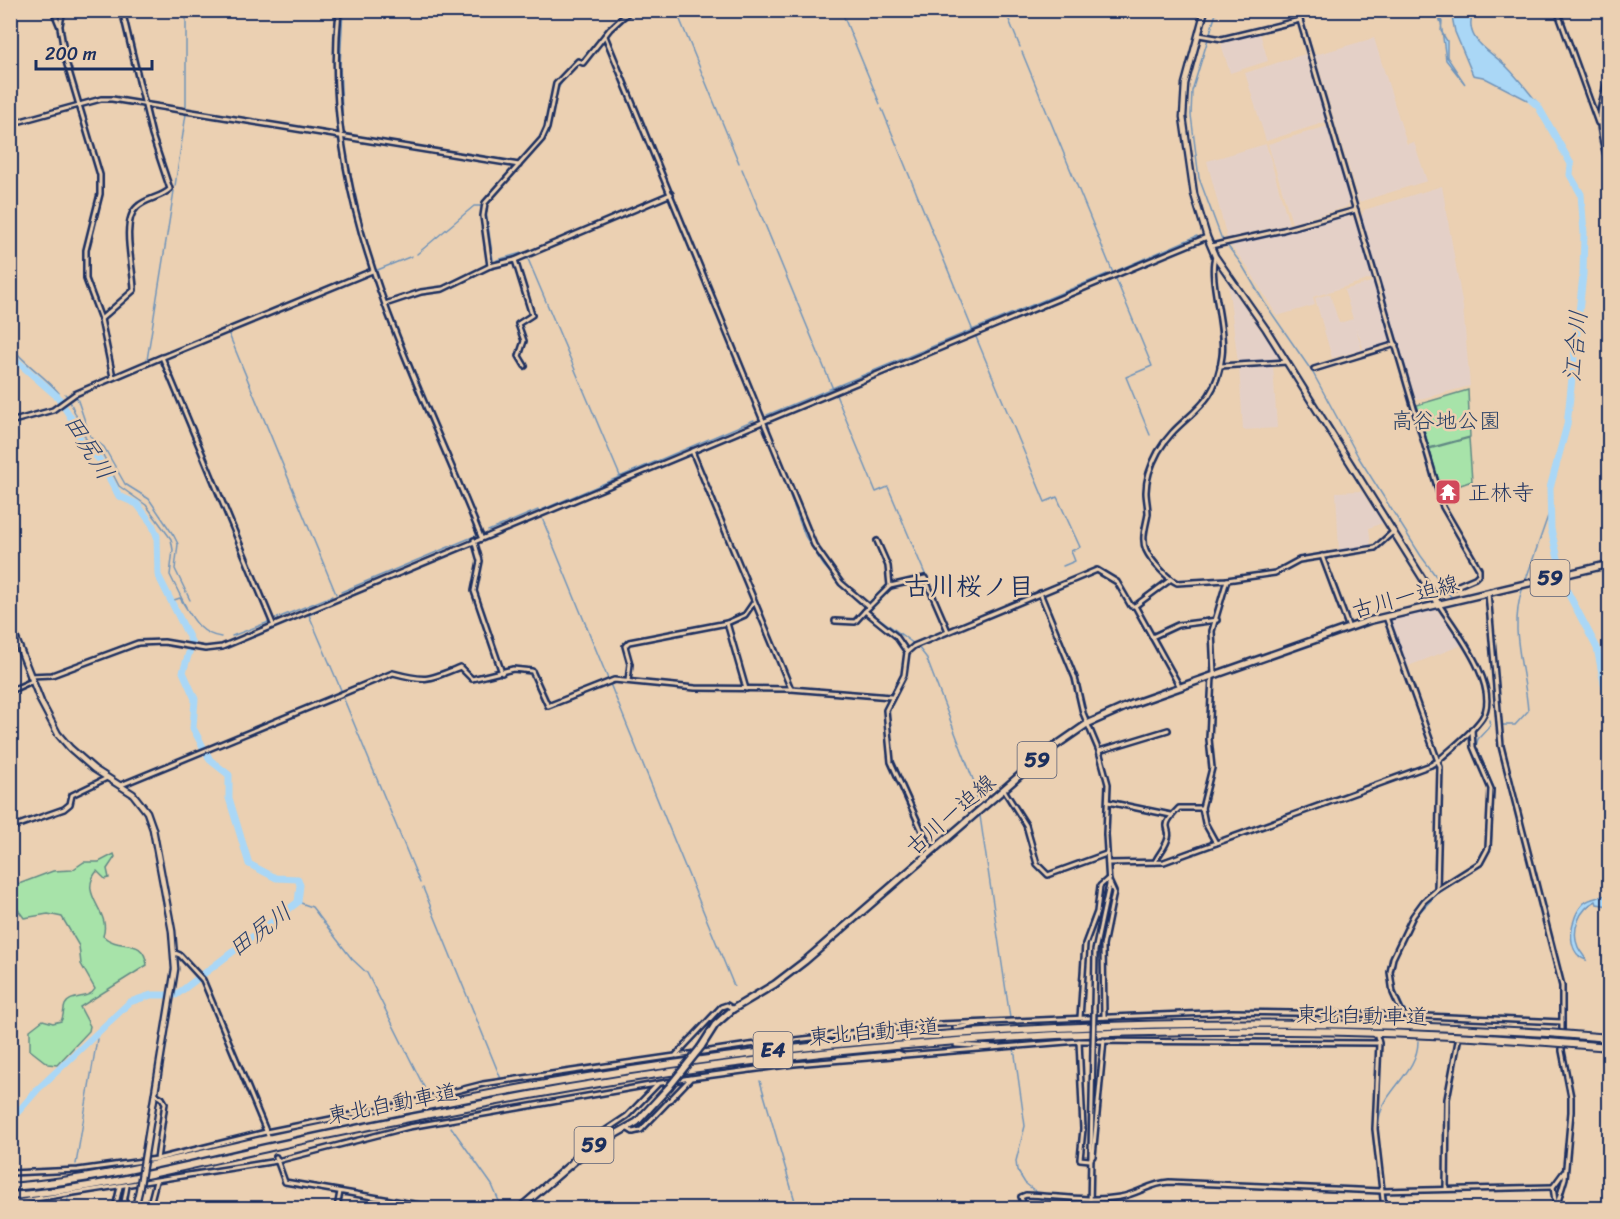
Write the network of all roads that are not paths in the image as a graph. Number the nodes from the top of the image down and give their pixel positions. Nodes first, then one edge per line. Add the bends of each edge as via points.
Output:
1 (53, 10) edge
2 (63, 10) edge
3 (122, 10) edge
4 (339, 10) edge
5 (1205, 10) edge
6 (1297, 10) edge
7 (1557, 10) edge
8 (628, 11) edge
9 (1300, 20) junction
10 (60, 27) junction
11 (1199, 34) junction
12 (605, 36) junction
13 (1610, 72) edge
14 (144, 104) junction
15 (82, 107) junction
16 (1598, 123) junction
17 (10, 124) edge
18 (340, 135) junction
19 (519, 165) junction
20 (1610, 171) edge
21 (670, 195) junction
22 (1356, 210) junction
23 (1207, 237) junction
24 (1211, 246) junction
25 (1215, 256) junction
26 (515, 260) junction
27 (490, 266) junction
28 (372, 271) junction
29 (385, 304) junction
30 (101, 320) junction
31 (1396, 344) junction
32 (162, 357) junction
33 (1287, 362) junction
34 (525, 366) dead end
35 (1220, 366) junction
36 (1314, 369) dead end
37 (113, 376) junction
38 (764, 421) junction
39 (10, 422) edge
40 (692, 451) junction
41 (1394, 531) junction
42 (481, 537) junction
43 (474, 540) junction
44 (877, 541) dead end
45 (1322, 556) junction
46 (1610, 564) edge
47 (1170, 580) junction
48 (1227, 580) junction
49 (890, 586) junction
50 (1040, 593) junction
51 (1489, 593) junction
52 (1433, 596) junction
53 (754, 602) junction
54 (1438, 603) junction
55 (1135, 606) junction
56 (867, 609) junction
57 (1386, 616) junction
58 (1217, 620) junction
59 (835, 621) dead end
60 (727, 623) junction
61 (273, 624) junction
62 (1349, 628) junction
63 (11, 629) edge
64 (948, 631) junction
65 (1152, 637) junction
66 (907, 652) junction
67 (502, 672) junction
68 (1213, 676) junction
69 (31, 679) junction
70 (628, 681) junction
71 (1180, 687) junction
72 (746, 689) junction
73 (791, 689) junction
74 (10, 691) edge
75 (891, 697) junction
76 (1087, 724) junction
77 (1472, 729) junction
78 (1168, 730) dead end
79 (1099, 751) junction
80 (1438, 760) junction
81 (106, 778) junction
82 (121, 785) junction
83 (1004, 789) junction
84 (1107, 802) junction
85 (1202, 808) junction
86 (1171, 815) junction
87 (10, 828) edge
88 (1216, 843) junction
89 (931, 851) junction
90 (1107, 854) junction
91 (1155, 862) junction
92 (1108, 863) junction
93 (1107, 879) junction
94 (1437, 890) junction
95 (175, 953) junction
96 (733, 1009) junction
97 (1232, 1012) junction
98 (1403, 1015) junction
99 (1104, 1017) junction
100 (1232, 1017) dead end
101 (1458, 1017) junction
102 (1080, 1018) junction
103 (994, 1021) junction
104 (1458, 1022) tunnel mouth
105 (1562, 1022) junction
106 (916, 1025) junction
107 (955, 1028) dead end
108 (1232, 1035) dead end
109 (826, 1036) junction
110 (1377, 1036) dead end
111 (1610, 1038) edge
112 (1104, 1040) junction
113 (1232, 1040) junction
114 (1079, 1041) junction
115 (1458, 1041) tunnel mouth
116 (1377, 1043) junction
117 (956, 1046) dead end
118 (1610, 1047) edge
119 (997, 1048) junction
120 (905, 1055) junction
121 (675, 1056) junction
122 (834, 1061) junction
123 (691, 1078) junction
124 (659, 1082) junction
125 (156, 1094) junction
126 (628, 1129) junction
127 (266, 1131) junction
128 (269, 1138) tunnel mouth
129 (157, 1159) junction
130 (276, 1159) junction
131 (1090, 1160) junction
132 (570, 1164) junction
133 (1565, 1171) junction
134 (10, 1173) edge
135 (156, 1181) junction
136 (127, 1186) junction
137 (10, 1187) edge
138 (120, 1187) junction
139 (1553, 1187) junction
140 (1446, 1189) junction
141 (1381, 1191) junction
142 (340, 1192) junction
143 (10, 1196) edge
144 (1089, 1197) junction
145 (10, 1203) edge
146 (115, 1209) edge
147 (123, 1209) edge
148 (135, 1209) edge
149 (149, 1209) edge
150 (337, 1209) edge
151 (437, 1209) edge
152 (520, 1209) edge
153 (1025, 1209) edge
154 (1090, 1209) edge
155 (1384, 1209) edge
156 (1556, 1209) edge

1 - 10 street
2 - 10 street
3 - 14 street
4 - 18 street via 336,71
5 - 11 street
6 - 9 street
7 - 16 street
8 - 12 street
9 - 11 street via 1233,38
9 - 22 street
10 - 15 street via 65,58
11 - 23 street via 1185,84 1183,117 1194,194
12 - 19 street via 583,63 578,61 560,77 546,134
12 - 21 street
13 - 16 street
14 - 15 street via 104,99
14 - 18 street
14 - 30 street via 170,189 133,211 129,232 135,290
15 - 17 street
15 - 30 street via 101,189 86,250 88,287
16 - 20 street
18 - 19 street
18 - 28 street via 352,205
19 - 27 street via 483,209
21 - 26 street
21 - 38 street
22 - 24 street
22 - 31 street
23 - 24 street
23 - 38 street
24 - 25 street
25 - 33 street
25 - 35 street via 1222,340
26 - 27 street
26 - 34 street via 532,315 518,324 524,341 519,356
27 - 29 street via 443,290 421,292
28 - 29 street
28 - 32 street
29 - 42 street
30 - 37 street
31 - 36 street
31 - 52 street via 1443,507 1479,569 1475,578
32 - 37 street
32 - 61 street
33 - 35 street
33 - 41 street
35 - 47 street via 1210,398 1162,445 1147,484 1144,544
37 - 39 street via 58,406
38 - 40 street
38 - 56 street via 818,553
40 - 42 street
40 - 53 street
41 - 45 street via 1375,548
41 - 52 street
42 - 43 street
43 - 61 street
43 - 67 street via 480,561 474,591
44 - 49 street via 888,566
45 - 48 street via 1295,561 1280,572
45 - 62 street
46 - 51 main road, 59
47 - 48 street
47 - 55 street
48 - 58 street
49 - 56 street
49 - 64 street via 925,578
50 - 55 street via 1097,570 1117,582 1131,606
50 - 64 street
50 - 76 street via 1075,678
51 - 54 main road, 古川一迫線 / 59
51 - 105 street via 1501,746 1561,978
52 - 54 street
53 - 60 street via 745,615
53 - 73 street
54 - 57 main road, 古川一迫線 / 59
54 - 77 street via 1475,660 1484,682 1484,713
55 - 65 street
56 - 59 street via 855,622
56 - 66 street
57 - 62 main road, 古川一迫線 / 59
57 - 80 street
58 - 65 street via 1178,625
58 - 68 street via 1212,631
60 - 70 street via 629,642 625,646 630,664
60 - 72 street
61 - 69 street via 214,649 164,642 138,643
62 - 68 main road, 古川一迫線 / 59
63 - 69 street
64 - 66 street
65 - 71 street
66 - 75 street via 904,675
67 - 70 street via 532,671 548,706 609,680
67 - 82 street via 472,679 460,667 427,680 389,674
68 - 71 main road, 古川一迫線 / 59
68 - 85 street via 1209,739 1212,768
69 - 74 street
69 - 81 street via 58,734
70 - 72 street
71 - 76 main road, 古川一迫線 / 59
72 - 73 street
73 - 75 street
75 - 89 street via 886,710 891,762
76 - 79 street
76 - 83 main road, 古川一迫線 / 59 via 1047,751
77 - 80 street
77 - 94 street via 1473,747 1491,789 1488,848 1480,863
78 - 79 street
79 - 84 street via 1108,784
80 - 88 street
80 - 94 street via 1441,772
81 - 82 street
81 - 87 street via 72,795 64,809
82 - 95 street via 141,803 151,820
83 - 89 main road, 古川一迫線 / 59
83 - 90 street via 1026,825 1037,864 1048,874
84 - 86 street
84 - 90 street
85 - 86 street via 1179,808
85 - 88 street via 1205,824
86 - 91 street via 1166,823 1168,840
88 - 91 street
89 - 96 main road, 古川一迫線 / 59 via 784,978
90 - 92 street
91 - 92 street
92 - 93 street
93 - 99 street via 1114,892 1103,946
93 - 102 street via 1100,886 1097,912 1085,944
93 - 131 street, bridge via 1108,899 1095,951
94 - 98 street via 1413,916 1391,966 1391,987
95 - 125 street via 172,1000
95 - 127 street via 202,978
96 - 121 street via 721,1007
96 - 126 main road, 古川一迫線 / 59, bridge via 715,1025 646,1115
97 - 98 street
97 - 99 street
97 - 100 street
98 - 101 street
99 - 102 street
101 - 104 street
101 - 105 street
102 - 103 street
103 - 106 street
103 - 107 street
105 - 133 street via 1562,1051 1571,1097
106 - 109 street
106 - 109 street via 865,1035
108 - 113 street
109 - 121 street
110 - 116 street
111 - 137 highway, 東北自動車道 / E4, bridge via 1333,1023 1164,1023 1002,1029 808,1046 511,1090 118,1173
112 - 113 street
112 - 114 street
112 - 131 street
113 - 116 street
114 - 119 street
114 - 131 street via 1083,1129 1080,1159
115 - 140 street via 1447,1099
116 - 141 street via 1375,1129
117 - 119 street
118 - 143 highway, 東北自動車道 / E4, bridge via 1379,1032 1199,1031 1004,1038 809,1054 513,1098 379,1123 119,1182
119 - 120 street
120 - 122 street
120 - 122 street via 868,1054
121 - 127 street via 483,1084 401,1105
122 - 123 street
123 - 124 street
123 - 126 street via 641,1130
124 - 130 street via 409,1127
124 - 132 street via 627,1116 585,1144
125 - 129 street via 165,1103
125 - 148 street, bridge
126 - 132 main road, 古川一迫線 / 59 via 595,1144
127 - 128 street
127 - 129 street
129 - 134 street via 78,1170
130 - 135 street
130 - 142 street via 285,1182
131 - 144 street
132 - 152 main road, 古川一迫線 / 59
133 - 139 street
133 - 156 street
135 - 136 street
135 - 149 street
136 - 138 street
136 - 147 street
138 - 145 street
138 - 146 street
139 - 140 street
139 - 156 street
140 - 141 street
141 - 144 street via 1169,1182 1122,1197
141 - 155 street
142 - 150 street
142 - 151 street
144 - 153 street via 1022,1197
144 - 154 street

